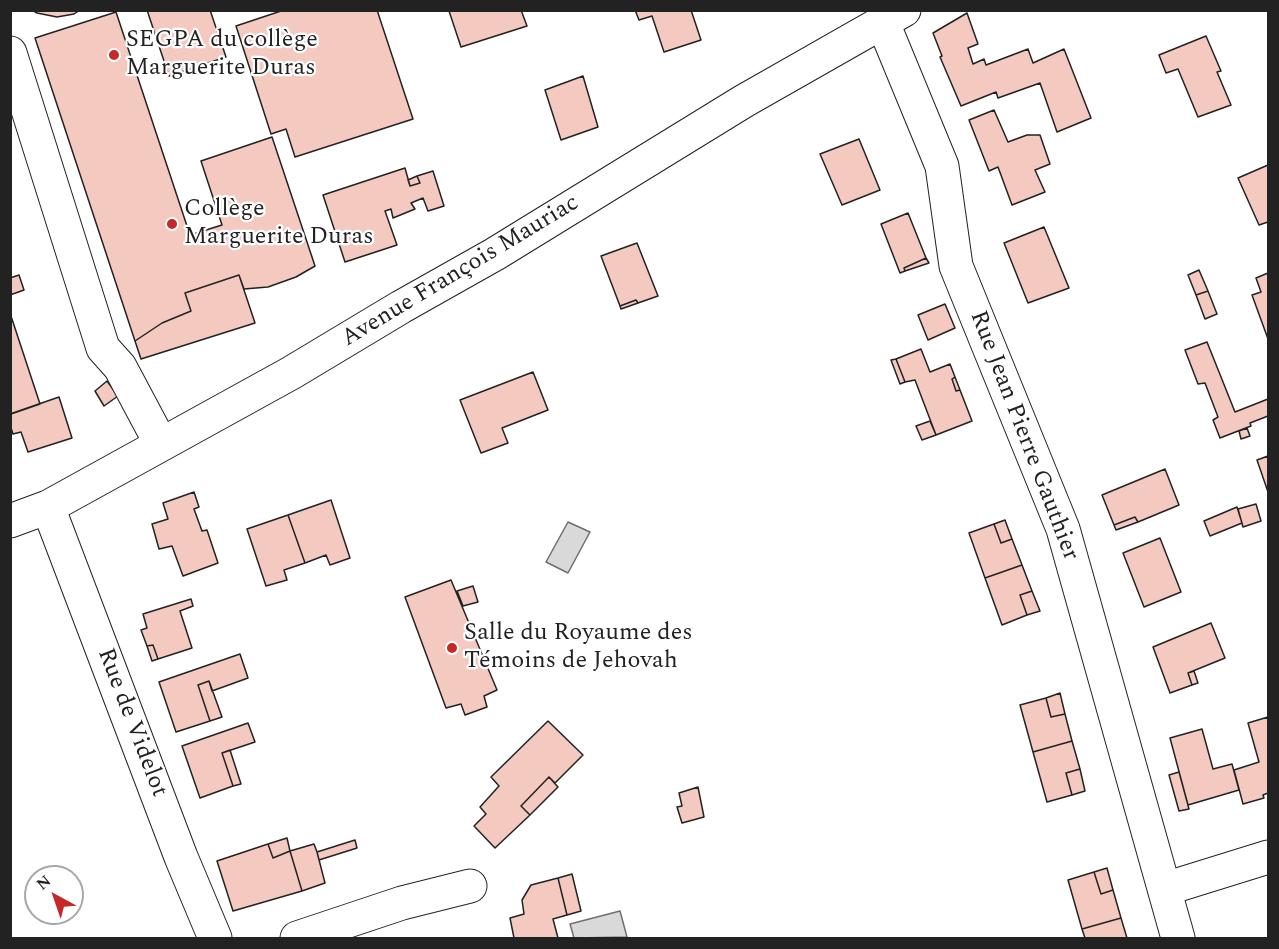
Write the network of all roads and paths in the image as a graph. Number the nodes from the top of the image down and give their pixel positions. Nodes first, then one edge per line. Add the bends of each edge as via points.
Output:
1 (876, 20) edge
2 (10, 53) edge
3 (157, 438) junction
4 (48, 507) junction
5 (10, 521) edge
6 (1269, 857) edge
7 (470, 886) dead end
8 (1165, 889) junction
9 (215, 939) edge
10 (297, 939) edge
11 (1178, 939) edge

1 - 3 street, Avenue François Mauriac via 495,254 291,373
1 - 8 street, Rue Jean Pierre Gauthier via 942,166 956,266 1063,530
2 - 3 street via 103,348 120,367
3 - 4 street, Avenue François Mauriac
4 - 5 street, Avenue François Mauriac
4 - 9 street, Rue de Videlot
6 - 8 street
7 - 10 street via 402,903
8 - 11 street, Rue Jean Pierre Gauthier

